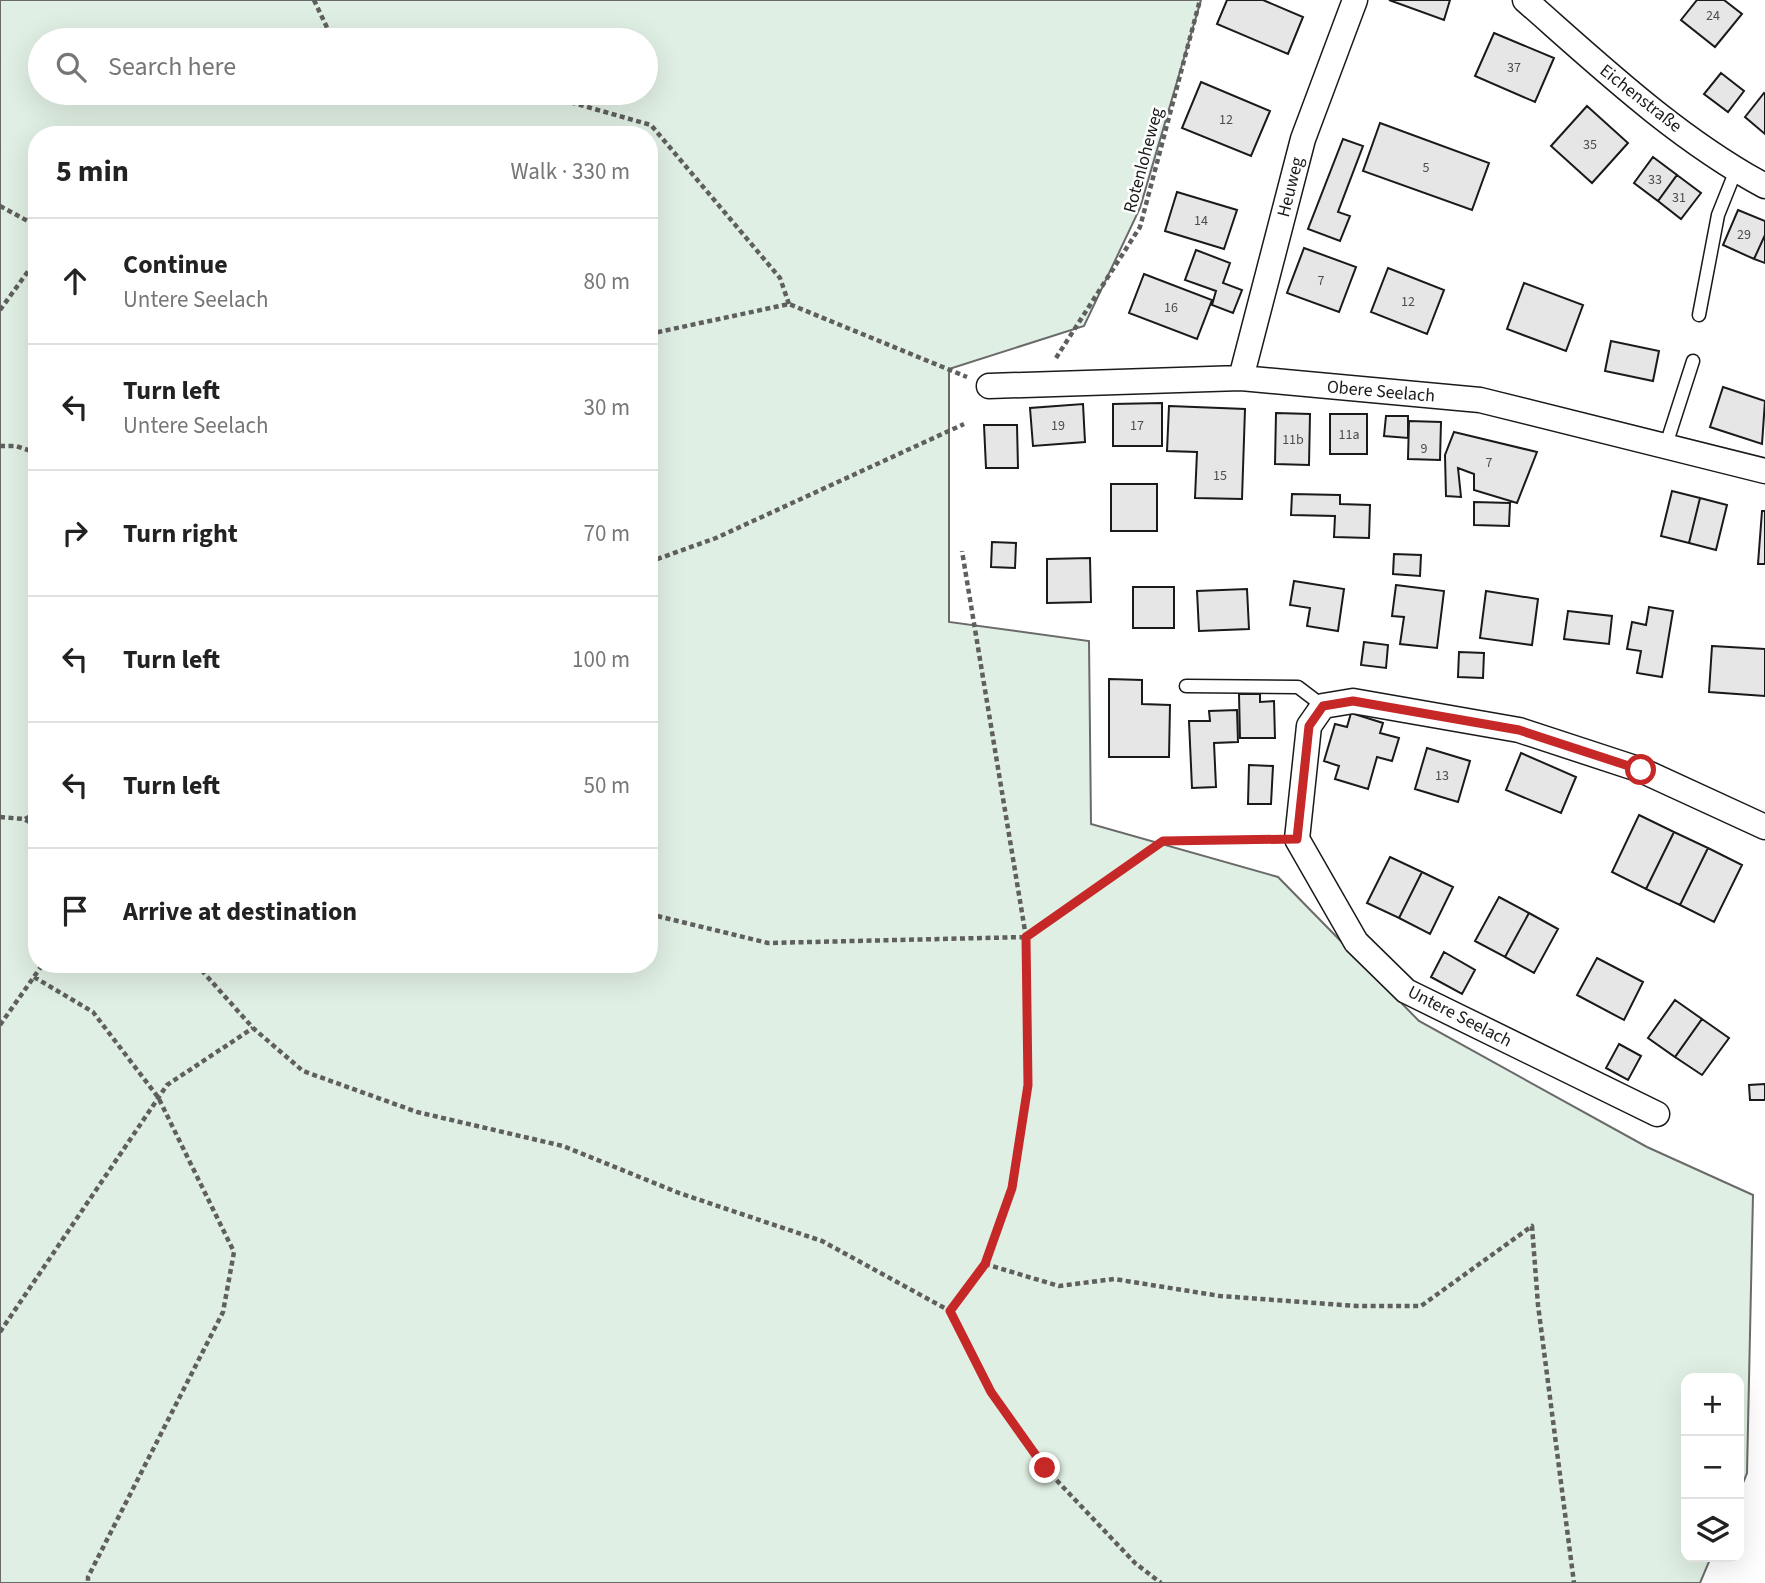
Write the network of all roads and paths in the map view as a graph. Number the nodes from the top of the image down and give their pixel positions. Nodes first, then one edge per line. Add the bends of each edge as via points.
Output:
1 (314, 0) edge
2 (1200, 0) edge
3 (1355, 0) edge
4 (1525, 0) edge
5 (327, 28) edge
6 (580, 105) edge
7 (652, 126) edge
8 (658, 133) edge
9 (1736, 170) junction
10 (1765, 186) edge
11 (0, 206) edge
12 (28, 221) edge
13 (28, 271) edge
14 (789, 304) junction
15 (0, 310) edge
16 (1699, 315) dead end
17 (658, 332) edge
18 (1693, 361) dead end
19 (1241, 378) junction
20 (1039, 385) junction
21 (989, 386) joint
22 (964, 424) dead end
23 (1666, 445) junction
24 (0, 446) edge
25 (28, 450) edge
26 (1765, 471) edge
27 (962, 551) dead end
28 (658, 559) edge
29 (1186, 685) dead end
30 (1323, 706) junction
31 (0, 817) edge
32 (28, 817) edge
33 (24, 819) junction
34 (28, 821) edge
35 (1765, 827) edge
36 (1297, 839) junction
37 (658, 916) edge
38 (1026, 937) junction
39 (36, 973) edge
40 (204, 973) edge
41 (34, 976) junction
42 (0, 1025) edge
43 (254, 1028) junction
44 (158, 1097) junction
45 (1657, 1114) dead end
46 (985, 1264) junction
47 (950, 1311) junction
48 (0, 1332) edge
49 (88, 1583) edge
50 (1161, 1583) edge
51 (1574, 1583) edge

1 - 5 path
2 - 20 path, Rotenloheweg via 1140,227
3 - 19 street, Heuweg via 1303,139
4 - 9 street, Eichenstraße via 1635,97
6 - 7 path
8 - 14 path via 780,278
9 - 10 street, Eichenstraße
9 - 16 lane via 1718,215
11 - 12 path
13 - 15 path
14 - 17 path
14 - 21 path
18 - 23 lane
19 - 20 street, Obere Seelach
19 - 23 street, Obere Seelach via 1480,400
20 - 21 street, Obere Seelach
22 - 28 path via 716,538
23 - 26 street, Obere Seelach
24 - 25 path
27 - 38 path
29 - 30 lane via 1298,687
30 - 35 street via 1353,701 1519,730 1641,770
30 - 36 street via 1309,726
31 - 33 path
32 - 33 path
33 - 34 path
36 - 38 path via 1163,841
36 - 45 street, Untere Seelach via 1356,943 1406,991
37 - 38 path via 768,943
38 - 46 path via 1028,1085 1012,1188
39 - 41 path
40 - 43 path
41 - 42 path
41 - 44 path via 93,1012
43 - 44 path via 166,1085
43 - 47 path via 303,1071 417,1112 563,1146 679,1193 822,1241
44 - 48 path
44 - 49 path via 234,1252 223,1312
46 - 47 path
46 - 51 path via 1059,1286 1114,1279 1220,1296 1421,1306 1532,1226
47 - 50 path via 991,1392 1045,1468 1135,1563

